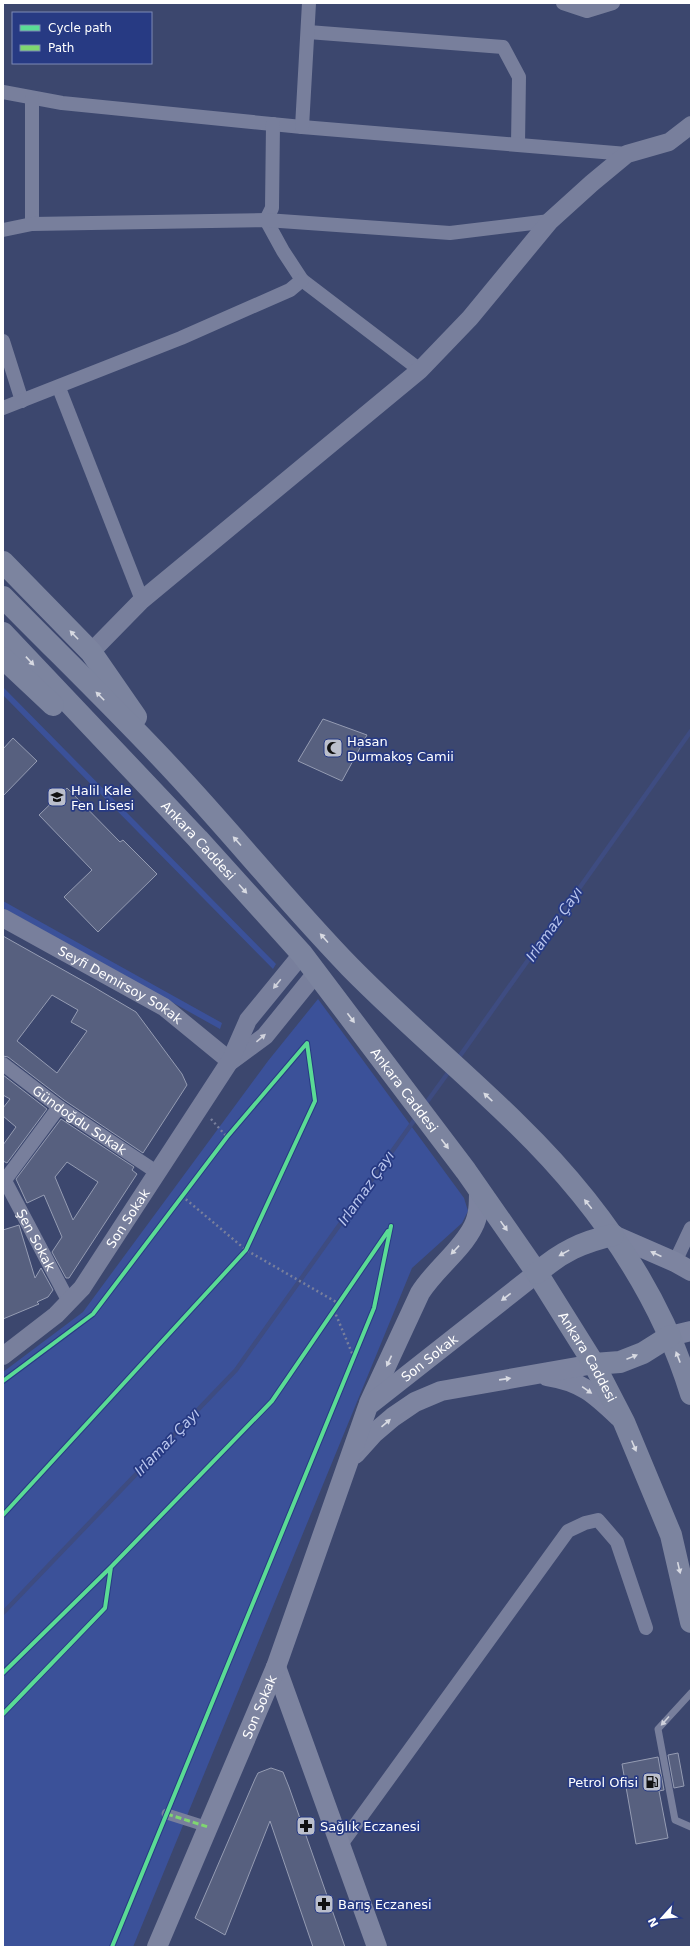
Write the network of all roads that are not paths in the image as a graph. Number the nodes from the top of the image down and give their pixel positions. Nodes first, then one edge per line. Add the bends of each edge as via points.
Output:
1 (309, 3) edge
2 (563, 3) edge
3 (612, 3) edge
4 (308, 32) junction
5 (3, 92) edge
6 (32, 98) junction
7 (273, 124) junction
8 (691, 125) edge
9 (302, 127) junction
10 (518, 144) junction
11 (627, 154) junction
12 (266, 220) junction
13 (550, 221) junction
14 (32, 224) junction
15 (3, 230) edge
16 (302, 280) junction
17 (3, 342) edge
18 (420, 370) junction
19 (58, 388) junction
20 (22, 401) junction
21 (3, 408) edge
22 (3, 562) edge
23 (3, 597) edge
24 (142, 600) junction
25 (3, 632) edge
26 (91, 652) junction
27 (3, 658) edge
28 (171, 768) junction
29 (198, 839) junction
30 (3, 918) edge
31 (302, 954) junction
32 (322, 980) junction
33 (230, 1061) junction
34 (3, 1064) edge
35 (59, 1108) junction
36 (158, 1173) junction
37 (4, 1179) edge
38 (479, 1190) junction
39 (691, 1228) edge
40 (613, 1235) junction
41 (683, 1267) edge
42 (537, 1273) junction
43 (69, 1302) junction
44 (691, 1331) edge
45 (670, 1336) junction
46 (3, 1356) edge
47 (594, 1364) junction
48 (538, 1375) junction
49 (691, 1394) edge
50 (368, 1406) junction
51 (624, 1422) junction
52 (349, 1461) junction
53 (691, 1622) edge
54 (646, 1628) dead end
55 (276, 1667) junction
56 (691, 1693) edge
57 (167, 1814) dead end
58 (208, 1827) junction
59 (691, 1827) edge
60 (340, 1846) junction
61 (157, 1947) edge
62 (377, 1947) edge

1 - 4 street
2 - 3 street via 587,11
4 - 9 street
4 - 10 street via 503,47 519,77
5 - 6 street
6 - 7 street
6 - 14 street
7 - 9 street
7 - 12 street via 272,208
8 - 11 street via 669,142
9 - 10 street
10 - 11 street
11 - 13 street
12 - 13 street via 450,233
12 - 14 street
12 - 16 street
13 - 18 street via 470,318
14 - 15 street
16 - 18 street
16 - 19 street via 290,290
17 - 20 street
18 - 24 street
19 - 20 street
19 - 24 street
20 - 21 street
26 -> 22 highway
28 -> 23 highway, Ankara Caddesi
24 - 26 street
25 -> 29 highway, Ankara Caddesi
26 - 28 highway
27 - 29 highway
40 -> 28 highway, Ankara Caddesi via 556,1164 350,967
29 -> 31 highway, Ankara Caddesi
30 - 33 street, Seyfi Demirsoy Sokak via 164,1007
31 - 32 highway, Ankara Caddesi
31 -> 33 street via 248,1020
33 -> 32 street via 265,1036
32 -> 38 highway, Ankara Caddesi
33 - 36 street, Son Sokak
34 - 35 street, Gündoğdu Sokak
35 - 36 street, Gündoğdu Sokak
35 - 37 street
36 - 43 street, Son Sokak via 82,1288
37 - 43 street, Şen Sokak
38 -> 42 highway, Ankara Caddesi
38 -> 50 main road via 479,1210 474,1226 430,1277 420,1293
39 - 41 street
41 -> 40 main road
40 -> 42 highway via 576,1246 553,1259
40 - 45 highway, Ankara Caddesi via 632,1264
42 - 47 highway, Ankara Caddesi
42 -> 50 main road, Son Sokak
43 - 46 street, Son Sokak
44 - 45 main road
47 -> 45 highway via 620,1362 643,1353
49 -> 45 highway, Ankara Caddesi
47 - 48 main road, Son Sokak
47 - 51 highway, Ankara Caddesi
48 -> 51 main road, Son Sokak via 578,1384 599,1398
52 -> 48 main road, Son Sokak via 373,1434 415,1402 441,1391
50 - 52 main road, Son Sokak
51 -> 53 highway, Ankara Caddesi via 671,1535
52 - 55 main road, Son Sokak
54 - 60 street via 617,1542 598,1520 568,1531
55 - 58 main road, Son Sokak
55 - 60 main road
56 -> 59 lane via 658,1729 675,1820
57 - 58 street
58 - 61 main road, Son Sokak
60 - 62 main road

